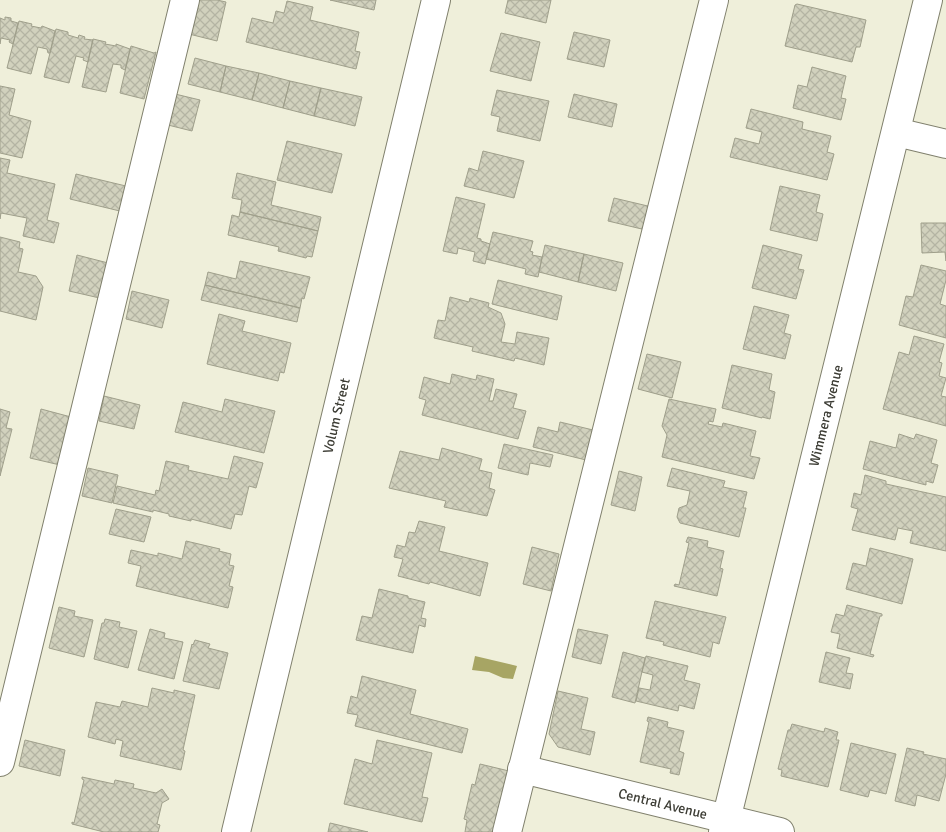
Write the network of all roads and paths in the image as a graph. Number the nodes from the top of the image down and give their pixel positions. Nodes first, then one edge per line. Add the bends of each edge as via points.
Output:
1 (185, 0) edge
2 (436, 0) edge
3 (714, 0) edge
4 (928, 0) edge
5 (896, 132) junction
6 (946, 144) edge
7 (0, 762) edge
8 (534, 772) junction
9 (725, 825) edge
10 (236, 832) edge
11 (506, 832) edge
12 (780, 832) edge

1 - 7 street
2 - 10 street, Volum Street
3 - 8 street
4 - 5 street, Wimmera Avenue
5 - 6 street
5 - 9 street, Wimmera Avenue
8 - 9 street, Central Avenue
8 - 11 street
9 - 12 street, Central Avenue

